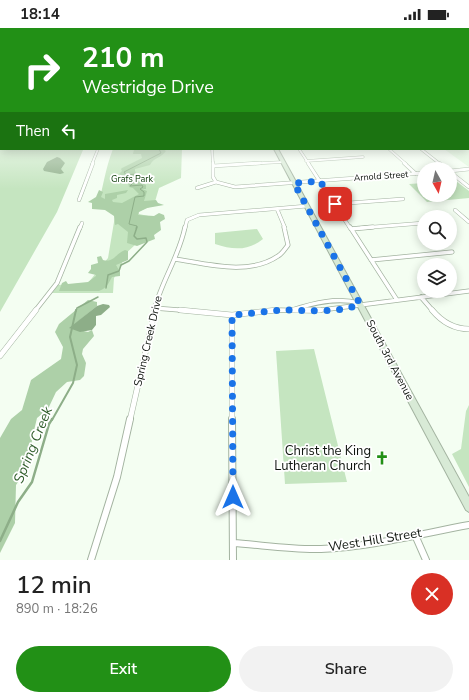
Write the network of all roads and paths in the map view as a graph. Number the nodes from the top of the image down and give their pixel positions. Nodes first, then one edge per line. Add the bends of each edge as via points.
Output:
1 (98, 150) edge
2 (212, 150) edge
3 (277, 150) edge
4 (300, 150) edge
5 (389, 150) edge
6 (422, 150) edge
7 (363, 157) dead end
8 (306, 161) junction
9 (283, 162) junction
10 (437, 162) edge
11 (213, 166) junction
12 (469, 169) edge
13 (457, 171) edge
14 (416, 174) joint
15 (457, 178) edge
16 (320, 181) junction
17 (216, 182) junction
18 (294, 183) junction
19 (469, 187) edge
20 (197, 188) dead end
21 (403, 199) dead end
22 (79, 200) dead end
23 (335, 204) junction
24 (307, 206) junction
25 (277, 209) junction
26 (457, 212) edge
27 (469, 222) edge
28 (82, 224) dead end
29 (417, 224) edge
30 (351, 229) junction
31 (452, 252) dead end
32 (175, 259) junction
33 (371, 260) junction
34 (469, 291) edge
35 (457, 292) edge
36 (417, 298) edge
37 (422, 298) edge
38 (397, 300) junction
39 (360, 304) junction
40 (154, 308) junction
41 (289, 310) junction
42 (232, 315) junction
43 (469, 328) edge
44 (0, 356) edge
45 (469, 507) edge
46 (469, 525) edge
47 (415, 535) junction
48 (233, 542) junction
49 (91, 560) edge
50 (233, 560) edge
51 (426, 560) edge

1 - 22 street
2 - 11 street
3 - 9 main road, South 3rd Avenue
4 - 8 street
5 - 14 street
6 - 10 street
7 - 8 street
8 - 16 street
9 - 11 street
9 - 18 main road, South 3rd Avenue
11 - 17 street via 213,177
12 - 13 street
14 - 16 street, Arnold Street
15 - 19 street
16 - 18 street, Arnold Street
16 - 23 street
17 - 18 street, Arnold Street via 235,187
17 - 20 street
18 - 24 main road, South 3rd Avenue
21 - 23 street
23 - 30 street
24 - 25 street, Spring Creek Drive
24 - 39 main road, South 3rd Avenue
25 - 32 street, Spring Creek Drive via 198,215 190,218 185,223 185,236
25 - 32 street via 287,234 288,245 280,256 273,260 236,266
26 - 27 street
28 - 44 street via 57,283
29 - 30 street
30 - 33 street
31 - 33 street
32 - 40 street, Spring Creek Drive
33 - 38 street
34 - 35 street
36 - 38 street
37 - 43 street via 445,324
38 - 39 street
39 - 41 street via 314,311
39 - 41 street via 351,300 306,305
39 - 45 main road, South 3rd Avenue
40 - 42 street
40 - 49 street, Spring Creek Drive via 115,484
41 - 42 street
42 - 48 street
46 - 47 street, West Hill Street
47 - 48 street, West Hill Street via 359,546 332,548 298,548
47 - 51 street
48 - 50 street

